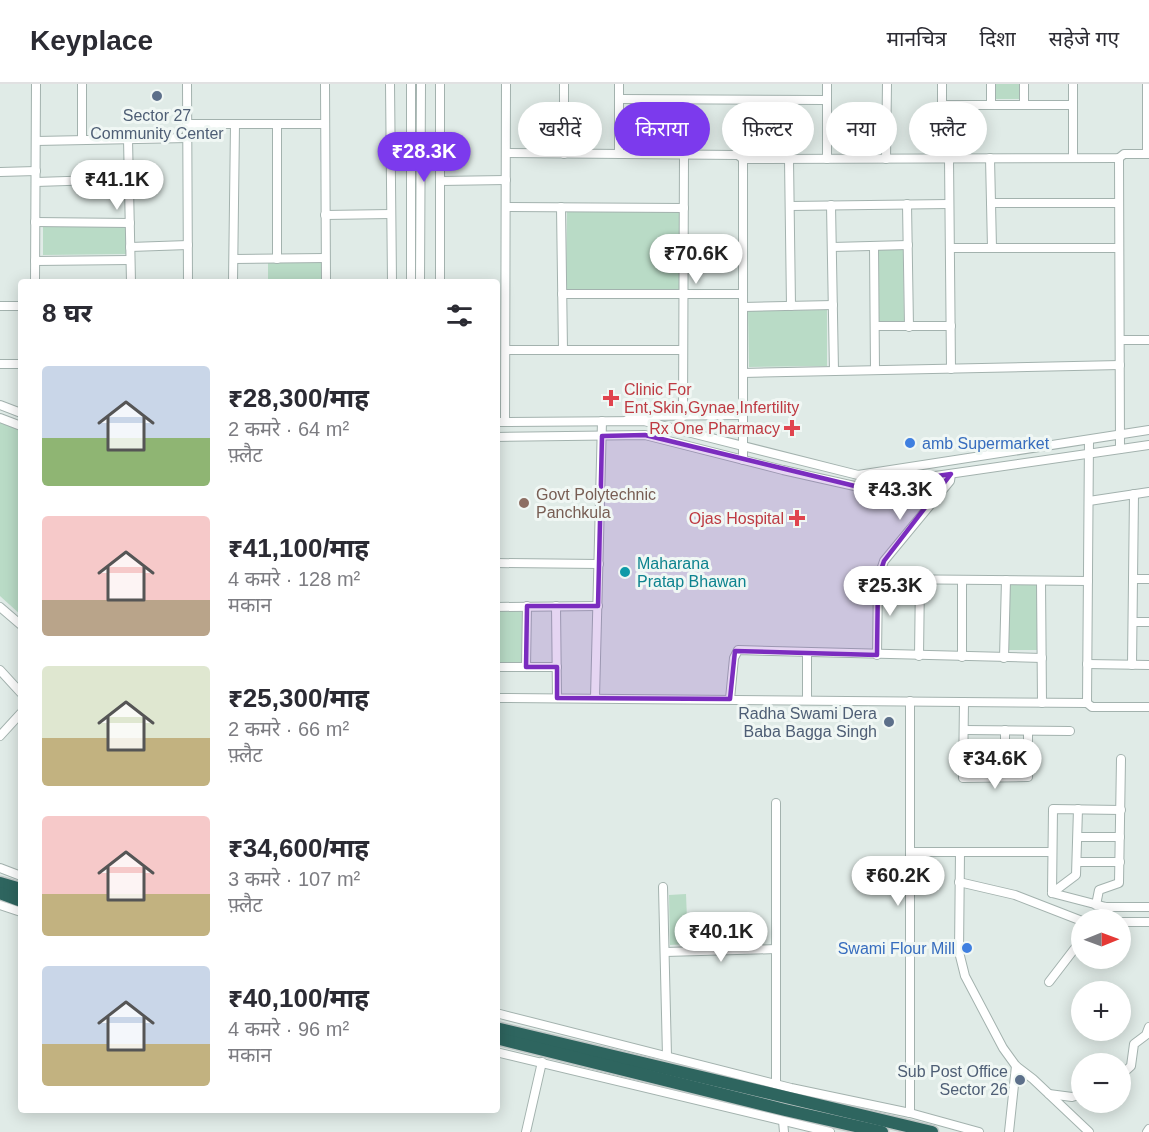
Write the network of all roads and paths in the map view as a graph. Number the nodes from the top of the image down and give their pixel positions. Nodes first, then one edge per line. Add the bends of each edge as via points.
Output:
1 (36, 84) edge
2 (82, 84) edge
3 (187, 84) edge
4 (325, 84) edge
5 (390, 84) edge
6 (411, 84) edge
7 (421, 84) edge
8 (440, 84) edge
9 (506, 84) edge
10 (564, 84) edge
11 (619, 84) edge
12 (827, 84) edge
13 (887, 84) edge
14 (942, 84) edge
15 (991, 84) edge
16 (1024, 84) edge
17 (1073, 84) edge
18 (1147, 84) edge
19 (619, 99) joint
20 (827, 100) junction
21 (564, 102) edge
22 (942, 102) edge
23 (987, 105) edge
24 (991, 105) junction
25 (1024, 105) junction
26 (1073, 105) junction
27 (1148, 106) edge
28 (188, 124) junction
29 (235, 124) junction
30 (278, 124) junction
31 (325, 124) junction
32 (188, 138) junction
33 (128, 139) junction
34 (82, 140) junction
35 (36, 141) junction
36 (506, 153) junction
37 (518, 153) edge
38 (710, 154) edge
39 (1148, 154) edge
40 (684, 156) edge
41 (946, 158) junction
42 (990, 158) junction
43 (1073, 158) junction
44 (1119, 158) junction
45 (743, 159) junction
46 (789, 159) junction
47 (827, 159) junction
48 (886, 159) junction
49 (36, 171) junction
50 (0, 172) edge
51 (129, 179) junction
52 (506, 180) junction
53 (440, 181) junction
54 (36, 182) junction
55 (991, 202) junction
56 (1119, 203) junction
57 (907, 204) junction
58 (950, 204) junction
59 (831, 205) junction
60 (790, 206) junction
61 (506, 207) junction
62 (561, 207) junction
63 (684, 208) junction
64 (391, 214) junction
65 (325, 215) junction
66 (35, 222) junction
67 (130, 223) junction
68 (188, 245) junction
69 (908, 245) junction
70 (874, 246) junction
71 (130, 247) junction
72 (832, 247) junction
73 (950, 248) junction
74 (992, 248) junction
75 (1119, 248) junction
76 (325, 258) junction
77 (234, 259) junction
78 (277, 259) junction
79 (130, 260) junction
80 (36, 261) junction
81 (35, 279) edge
82 (131, 279) edge
83 (188, 279) edge
84 (233, 279) edge
85 (326, 279) edge
86 (392, 279) edge
87 (411, 279) edge
88 (420, 279) edge
89 (440, 279) edge
90 (562, 294) junction
91 (683, 294) junction
92 (743, 294) junction
93 (833, 305) junction
94 (0, 306) edge
95 (18, 306) edge
96 (791, 306) junction
97 (743, 307) junction
98 (875, 326) junction
99 (951, 326) junction
100 (909, 327) junction
101 (1120, 340) junction
102 (1149, 340) edge
103 (506, 350) junction
104 (563, 350) junction
105 (683, 350) junction
106 (0, 364) edge
107 (18, 364) edge
108 (1120, 365) junction
109 (951, 369) junction
110 (875, 370) junction
111 (834, 371) junction
112 (743, 373) junction
113 (0, 405) edge
114 (18, 412) edge
115 (743, 415) junction
116 (683, 416) junction
117 (0, 418) edge
118 (623, 421) junction
119 (500, 422) edge
120 (506, 422) junction
121 (602, 422) junction
122 (18, 425) edge
123 (1149, 430) edge
124 (1120, 435) junction
125 (602, 436) junction
126 (500, 437) edge
127 (1089, 440) junction
128 (1149, 445) edge
129 (743, 446) junction
130 (1120, 449) junction
131 (1090, 453) junction
132 (743, 460) junction
133 (951, 474) junction
134 (1149, 492) edge
135 (1134, 494) junction
136 (1089, 501) junction
137 (500, 563) edge
138 (599, 564) junction
139 (878, 579) junction
140 (920, 579) junction
141 (1133, 579) junction
142 (1149, 579) edge
143 (962, 580) junction
144 (1006, 580) junction
145 (1041, 580) junction
146 (1088, 581) junction
147 (527, 606) junction
148 (556, 606) junction
149 (598, 606) junction
150 (0, 607) edge
151 (500, 607) edge
152 (18, 622) edge
153 (1133, 622) junction
154 (1149, 622) edge
155 (807, 654) junction
156 (876, 655) junction
157 (919, 656) junction
158 (962, 657) junction
159 (1004, 658) junction
160 (1041, 658) junction
161 (1087, 664) junction
162 (1132, 665) junction
163 (1149, 665) edge
164 (500, 667) edge
165 (526, 667) junction
166 (557, 667) junction
167 (0, 670) edge
168 (18, 690) edge
169 (500, 698) edge
170 (557, 698) junction
171 (596, 698) junction
172 (730, 699) junction
173 (807, 700) junction
174 (910, 701) junction
175 (964, 702) junction
176 (1042, 703) junction
177 (1087, 703) junction
178 (1149, 707) edge
179 (18, 716) edge
180 (964, 730) junction
181 (1005, 730) junction
182 (1028, 730) junction
183 (1071, 731) dead end
184 (0, 736) edge
185 (964, 754) junction
186 (1005, 754) junction
187 (1121, 759) dead end
188 (1005, 777) junction
189 (776, 803) dead end
190 (1078, 809) junction
191 (1121, 810) junction
192 (1078, 837) junction
193 (1120, 837) junction
194 (911, 852) junction
195 (960, 852) junction
196 (1052, 852) junction
197 (1078, 862) junction
198 (1120, 862) junction
199 (0, 868) edge
200 (18, 875) edge
201 (959, 882) junction
202 (0, 883) edge
203 (663, 887) dead end
204 (18, 889) edge
205 (0, 893) edge
206 (1052, 893) junction
207 (18, 900) edge
208 (1096, 904) junction
209 (0, 905) edge
210 (1106, 907) joint
211 (1149, 907) edge
212 (18, 911) edge
213 (1071, 917) edge
214 (1131, 922) edge
215 (1149, 922) edge
216 (776, 948) junction
217 (665, 952) junction
218 (1071, 953) edge
219 (1049, 982) dead end
220 (500, 1015) edge
221 (1149, 1026) edge
222 (500, 1029) edge
223 (500, 1039) edge
224 (500, 1053) edge
225 (667, 1056) junction
226 (542, 1062) junction
227 (1016, 1066) junction
228 (1131, 1066) edge
229 (776, 1084) junction
230 (1049, 1094) junction
231 (1071, 1097) edge
232 (910, 1113) junction
233 (783, 1121) junction
234 (794, 1128) edge
235 (526, 1132) edge
236 (783, 1132) edge
237 (830, 1132) edge
238 (882, 1132) edge
239 (932, 1132) edge
240 (979, 1132) edge
241 (1009, 1132) edge
242 (1089, 1132) edge

1 - 35 street
2 - 34 street
3 - 28 street
4 - 31 street
5 - 64 street
6 - 87 street
7 - 88 street
8 - 53 street
9 - 36 street
10 - 21 street
11 - 19 street
12 - 20 street
13 - 48 street
14 - 22 street
15 - 24 street
16 - 25 street
17 - 26 street
18 - 27 street
19 - 20 street
20 - 47 street
23 - 24 street
24 - 25 street
25 - 26 street
26 - 43 street
27 - 39 street
28 - 29 street
28 - 32 street
29 - 30 street
29 - 77 street
30 - 31 street
30 - 78 street
31 - 65 street
32 - 33 street
32 - 68 street
33 - 34 street
33 - 51 street
34 - 35 street
35 - 49 street
36 - 37 street
36 - 52 street
38 - 45 street via 738,154
39 - 44 street via 1124,154
40 - 63 street
41 - 42 street
41 - 48 street
41 - 58 street
42 - 43 street
42 - 55 street
43 - 44 street
44 - 56 street
45 - 46 street
45 - 92 street
46 - 47 street
46 - 60 street
47 - 48 street
49 - 50 street
49 - 54 street
51 - 54 street
51 - 67 street
52 - 53 street
52 - 61 street
53 - 89 street
54 - 66 street
55 - 56 street
55 - 74 street
56 - 75 street
57 - 58 street
57 - 59 street
57 - 69 street
58 - 73 street
59 - 60 street
59 - 72 street
60 - 96 street
61 - 62 street
61 - 103 street
62 - 63 street
62 - 90 street
63 - 91 street
64 - 65 street
64 - 86 street
65 - 76 street
66 - 67 street
66 - 80 street
67 - 71 street
68 - 71 street
68 - 83 street
69 - 70 street
69 - 100 street
70 - 72 street
70 - 98 street
71 - 79 street
72 - 93 street
73 - 74 street
73 - 99 street
74 - 75 street
75 - 101 street
76 - 78 street
76 - 85 street
77 - 78 street
77 - 84 street
79 - 80 street
79 - 82 street
80 - 81 street
90 - 91 street
90 - 104 street
91 - 92 street
91 - 105 street
92 - 97 street
93 - 96 street
93 - 111 street
94 - 95 street
96 - 97 street
97 - 112 street
98 - 100 street
98 - 110 street
99 - 100 street
99 - 109 street
101 - 102 street
101 - 108 street
103 - 104 street
103 - 120 street
104 - 105 street
105 - 116 street
106 - 107 street
108 - 109 street
108 - 124 street
109 - 110 street
110 - 111 street
111 - 112 street
112 - 115 street
113 - 114 street
115 - 116 street
115 - 129 street
116 - 118 street via 636,416
117 - 122 street
118 - 121 street
118 - 129 street via 644,421
119 - 120 street
120 - 121 street
121 - 125 street
123 - 124 street
124 - 127 street
124 - 130 street
125 - 126 street
125 - 132 street via 645,435
125 - 138 street
127 - 129 street via 858,475
127 - 131 street
128 - 130 street
129 - 132 street
130 - 131 street
131 - 133 street
131 - 136 street
132 - 133 street via 859,487
133 - 139 street via 950,481 884,561
134 - 135 street
135 - 136 street
135 - 141 street
136 - 146 street
137 - 138 street
138 - 149 street
139 - 140 street
139 - 156 street
140 - 143 street
140 - 157 street
141 - 142 street
141 - 153 street
143 - 144 street
143 - 158 street
144 - 145 street
144 - 159 street
145 - 146 street
145 - 160 street
146 - 161 street
147 - 148 street
147 - 151 street
147 - 165 street
148 - 149 street
148 - 166 street
149 - 171 street
150 - 152 street
153 - 154 street
153 - 162 street
155 - 156 street
155 - 172 street via 738,650
155 - 173 street
156 - 157 street
157 - 158 street
158 - 159 street
159 - 160 street
160 - 176 street
161 - 162 street
161 - 177 street
162 - 163 street
164 - 165 street
165 - 166 street
166 - 170 street
167 - 168 street
169 - 170 street
170 - 171 street
171 - 172 street
172 - 173 street
173 - 174 street
174 - 175 street
174 - 194 street
175 - 176 street
175 - 180 street
176 - 177 street
177 - 178 street via 1092,707
179 - 184 street
180 - 181 street
180 - 185 street
181 - 182 street
181 - 186 street
182 - 183 street
182 - 188 street via 1028,777
185 - 186 street
185 - 188 street via 963,778
186 - 188 street
187 - 191 street
189 - 216 street
190 - 191 street
190 - 192 street
190 - 196 street via 1053,809
191 - 193 street
192 - 193 street
192 - 197 street
193 - 198 street
194 - 195 street
194 - 232 street
195 - 196 street
195 - 201 street
196 - 206 street
197 - 198 street
197 - 206 street via 1076,875
198 - 208 street via 1119,883 1099,890
199 - 200 street
201 - 213 street via 1015,895
201 - 227 street via 961,965 976,1000
202 - 204 highway
203 - 217 street
205 - 207 highway
206 - 208 street
208 - 210 street
209 - 212 street
210 - 211 street
214 - 215 street
216 - 217 street
216 - 229 street
217 - 225 street
218 - 219 street
220 - 225 street
221 - 228 street via 1146,1035 1134,1044
222 - 239 highway
223 - 238 highway
224 - 226 street
225 - 229 street
226 - 233 street
226 - 235 street
227 - 230 street
227 - 241 street
229 - 232 street
230 - 231 street
230 - 242 street
232 - 240 street
233 - 234 street
233 - 236 street
234 - 237 street

